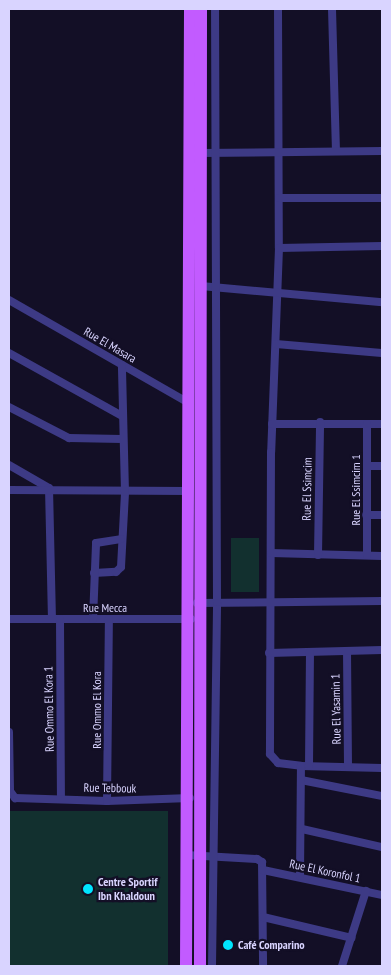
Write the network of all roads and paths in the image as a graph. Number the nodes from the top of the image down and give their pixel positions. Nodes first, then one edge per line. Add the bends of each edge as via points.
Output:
1 (190, 9) edge
2 (201, 9) edge
3 (215, 9) edge
4 (278, 9) edge
5 (332, 9) edge
6 (336, 150) junction
7 (382, 151) edge
8 (216, 152) junction
9 (278, 152) junction
10 (200, 153) junction
11 (278, 198) junction
12 (382, 198) edge
13 (382, 246) edge
14 (279, 248) junction
15 (201, 286) junction
16 (217, 287) junction
17 (279, 292) junction
18 (9, 301) edge
19 (382, 302) edge
20 (276, 344) junction
21 (9, 353) edge
22 (382, 353) edge
23 (122, 365) junction
24 (195, 404) junction
25 (9, 407) edge
26 (122, 416) junction
27 (320, 422) junction
28 (272, 424) junction
29 (367, 424) junction
30 (382, 424) edge
31 (122, 439) junction
32 (9, 465) edge
33 (367, 466) junction
34 (382, 466) edge
35 (49, 488) junction
36 (9, 490) edge
37 (189, 491) junction
38 (124, 492) junction
39 (382, 515) edge
40 (366, 516) junction
41 (121, 539) junction
42 (271, 554) junction
43 (318, 555) junction
44 (367, 555) junction
45 (382, 556) edge
46 (94, 573) junction
47 (382, 601) edge
48 (216, 602) junction
49 (270, 602) junction
50 (194, 604) junction
51 (9, 619) edge
52 (56, 619) junction
53 (93, 619) junction
54 (108, 619) junction
55 (194, 619) junction
56 (382, 650) edge
57 (347, 651) junction
58 (310, 652) junction
59 (269, 653) junction
60 (9, 732) edge
61 (305, 766) junction
62 (348, 768) junction
63 (382, 768) edge
64 (9, 772) edge
65 (207, 773) junction
66 (301, 780) junction
67 (382, 796) edge
68 (61, 798) junction
69 (187, 798) junction
70 (200, 798) junction
71 (107, 801) junction
72 (302, 829) junction
73 (382, 847) edge
74 (193, 855) junction
75 (214, 856) junction
76 (263, 870) junction
77 (300, 876) junction
78 (366, 891) junction
79 (382, 895) edge
80 (263, 917) junction
81 (352, 938) junction
82 (186, 966) edge
83 (200, 966) edge
84 (212, 966) edge
85 (263, 966) edge
86 (342, 966) edge

1 - 24 main road
2 - 10 main road
3 - 8 street
4 - 9 street
5 - 6 street
6 - 7 street
6 - 9 street
8 - 9 street
8 - 10 street
8 - 16 street
9 - 11 street
10 - 15 main road
11 - 12 street
11 - 14 street
13 - 14 street
14 - 17 street
15 - 16 street
15 - 24 main road
16 - 17 street
16 - 48 street
17 - 19 street
17 - 20 street
18 - 23 street, Rue El Masara
20 - 22 street
20 - 28 street
21 - 26 street
23 - 24 street, Rue El Masara
23 - 26 street
24 - 37 main road
24 - 50 main road
25 - 31 street via 69,438
26 - 31 street
27 - 28 street
27 - 29 street
27 - 43 street, Rue El Ssimcim
28 - 42 street
29 - 30 street
29 - 33 street, Rue El Ssimcim 1
31 - 38 street
32 - 35 street
33 - 34 street
33 - 40 street, Rue El Ssimcim 1
35 - 36 street
35 - 38 street
35 - 52 street, Rue Ommo El Kora 1
37 - 38 street
37 - 50 main road
38 - 41 street
39 - 40 street
40 - 44 street, Rue El Ssimcim 1
41 - 46 street via 96,543
41 - 46 street via 120,569
42 - 43 street
42 - 49 street
43 - 44 street
44 - 45 street
46 - 53 street
47 - 49 street
48 - 49 street
48 - 50 street
48 - 65 street
49 - 59 street
50 - 55 main road
51 - 52 street, Rue Mecca
52 - 53 street, Rue Mecca
52 - 68 street, Rue Ommo El Kora 1
53 - 54 street, Rue Mecca
54 - 55 street, Rue Mecca
54 - 71 street, Rue Ommo El Kora
55 - 65 main road
55 - 69 main road
56 - 57 street
57 - 58 street
57 - 62 street, Rue El Yasamin 1
58 - 59 street
58 - 61 street
59 - 61 street via 270,754 278,763
60 - 64 street
61 - 62 street
61 - 66 street
62 - 63 street
64 - 68 street, Rue Tebbouk via 10,791 19,799
65 - 70 main road
65 - 75 street
66 - 67 street
66 - 72 street
68 - 71 street, Rue Tebbouk
69 - 70 street, Rue Tebbouk
69 - 71 street, Rue Tebbouk
69 - 74 main road
70 - 74 main road
72 - 73 street
72 - 77 street
74 - 75 street
74 - 82 main road
74 - 83 main road
75 - 76 street via 257,859 262,862
75 - 84 street
76 - 77 street, Rue El Koronfol 1
76 - 80 street
77 - 78 street, Rue El Koronfol 1
78 - 79 street, Rue El Koronfol 1
78 - 81 street
80 - 81 street
80 - 85 street
81 - 86 street

